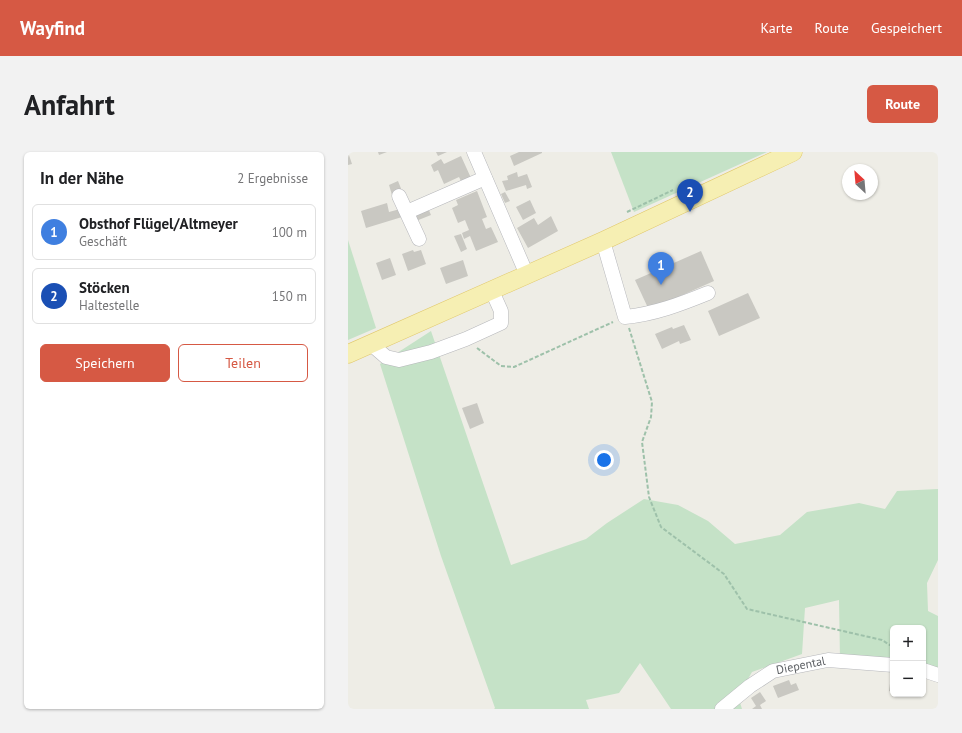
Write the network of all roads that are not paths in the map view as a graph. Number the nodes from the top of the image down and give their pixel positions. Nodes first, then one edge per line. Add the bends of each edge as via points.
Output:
1 (474, 152) edge
2 (793, 152) edge
3 (485, 178) junction
4 (399, 196) dead end
5 (407, 212) junction
6 (419, 239) dead end
7 (603, 241) junction
8 (527, 275) junction
9 (492, 291) junction
10 (708, 293) dead end
11 (371, 344) junction
12 (348, 354) edge
13 (890, 665) edge
14 (926, 671) edge
15 (938, 675) edge
16 (722, 709) edge

1 - 3 street
2 - 7 main road
3 - 5 street
3 - 8 street
4 - 5 street
5 - 6 street
7 - 8 main road
7 - 10 street via 625,317 664,310
8 - 9 main road
9 - 11 main road
9 - 11 street via 501,311 501,323 466,339 399,360 386,357
11 - 12 main road
13 - 16 street, Diepental via 828,660 773,671
14 - 15 street

